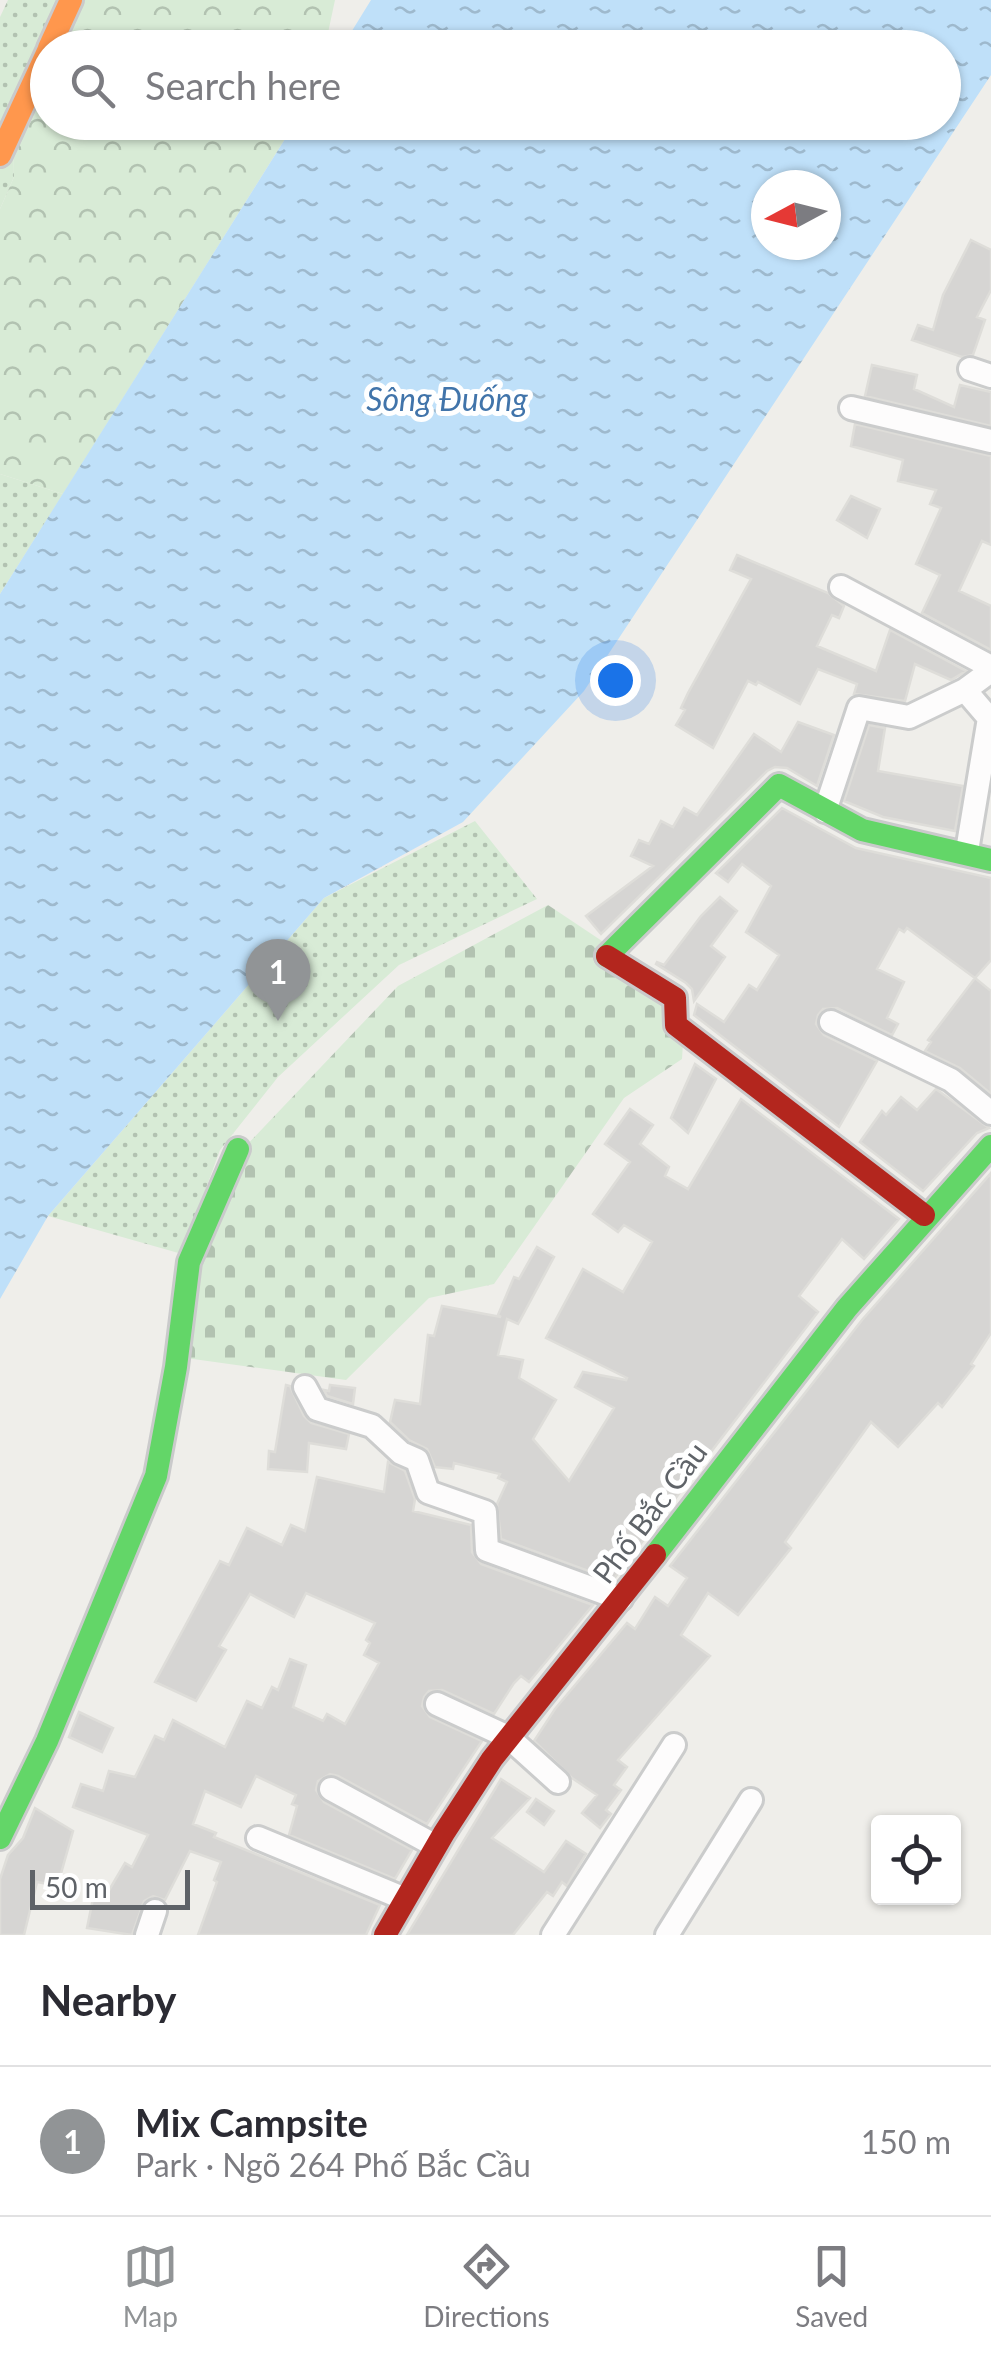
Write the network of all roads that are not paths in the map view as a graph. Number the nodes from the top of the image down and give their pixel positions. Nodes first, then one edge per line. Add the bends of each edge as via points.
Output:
1 (71, 0) edge
2 (57, 30) edge
3 (30, 89) edge
4 (0, 156) edge
5 (851, 408) dead end
6 (991, 441) edge
7 (841, 587) dead end
8 (991, 669) edge
9 (965, 690) junction
10 (824, 811) junction
11 (966, 852) junction
12 (991, 860) edge
13 (831, 1022) dead end
14 (991, 1113) edge
15 (991, 1146) edge
16 (238, 1148) dead end
17 (924, 1215) junction
18 (305, 1387) dead end
19 (621, 1600) junction
20 (437, 1704) dead end
21 (508, 1737) junction
22 (674, 1745) dead end
23 (558, 1782) dead end
24 (331, 1789) dead end
25 (751, 1800) dead end
26 (0, 1838) edge
27 (258, 1838) dead end
28 (434, 1845) junction
29 (405, 1899) junction
30 (155, 1911) dead end
31 (146, 1935) edge
32 (385, 1935) edge
33 (554, 1935) edge
34 (668, 1935) edge

1 - 2 street
3 - 4 street
5 - 6 street
7 - 8 street
8 - 9 street
9 - 10 street via 908,717 859,708
9 - 11 street via 989,718
10 - 11 street via 861,830
10 - 17 street via 780,785 606,955 675,998 676,1025
11 - 12 street
13 - 14 street via 950,1080
15 - 17 street, Phố Bắc Cầu
16 - 26 street via 189,1262 156,1476
17 - 19 street, Phố Bắc Cầu via 786,1380
18 - 19 street via 316,1408 372,1426 417,1460 428,1492 485,1512 487,1550
19 - 21 street, Phố Bắc Cầu
20 - 21 street
21 - 23 street
21 - 28 street, Phố Bắc Cầu
22 - 33 street
24 - 28 street
25 - 34 street
27 - 29 street
28 - 29 street, Phố Bắc Cầu
29 - 32 street, Phố Bắc Cầu
30 - 31 street

